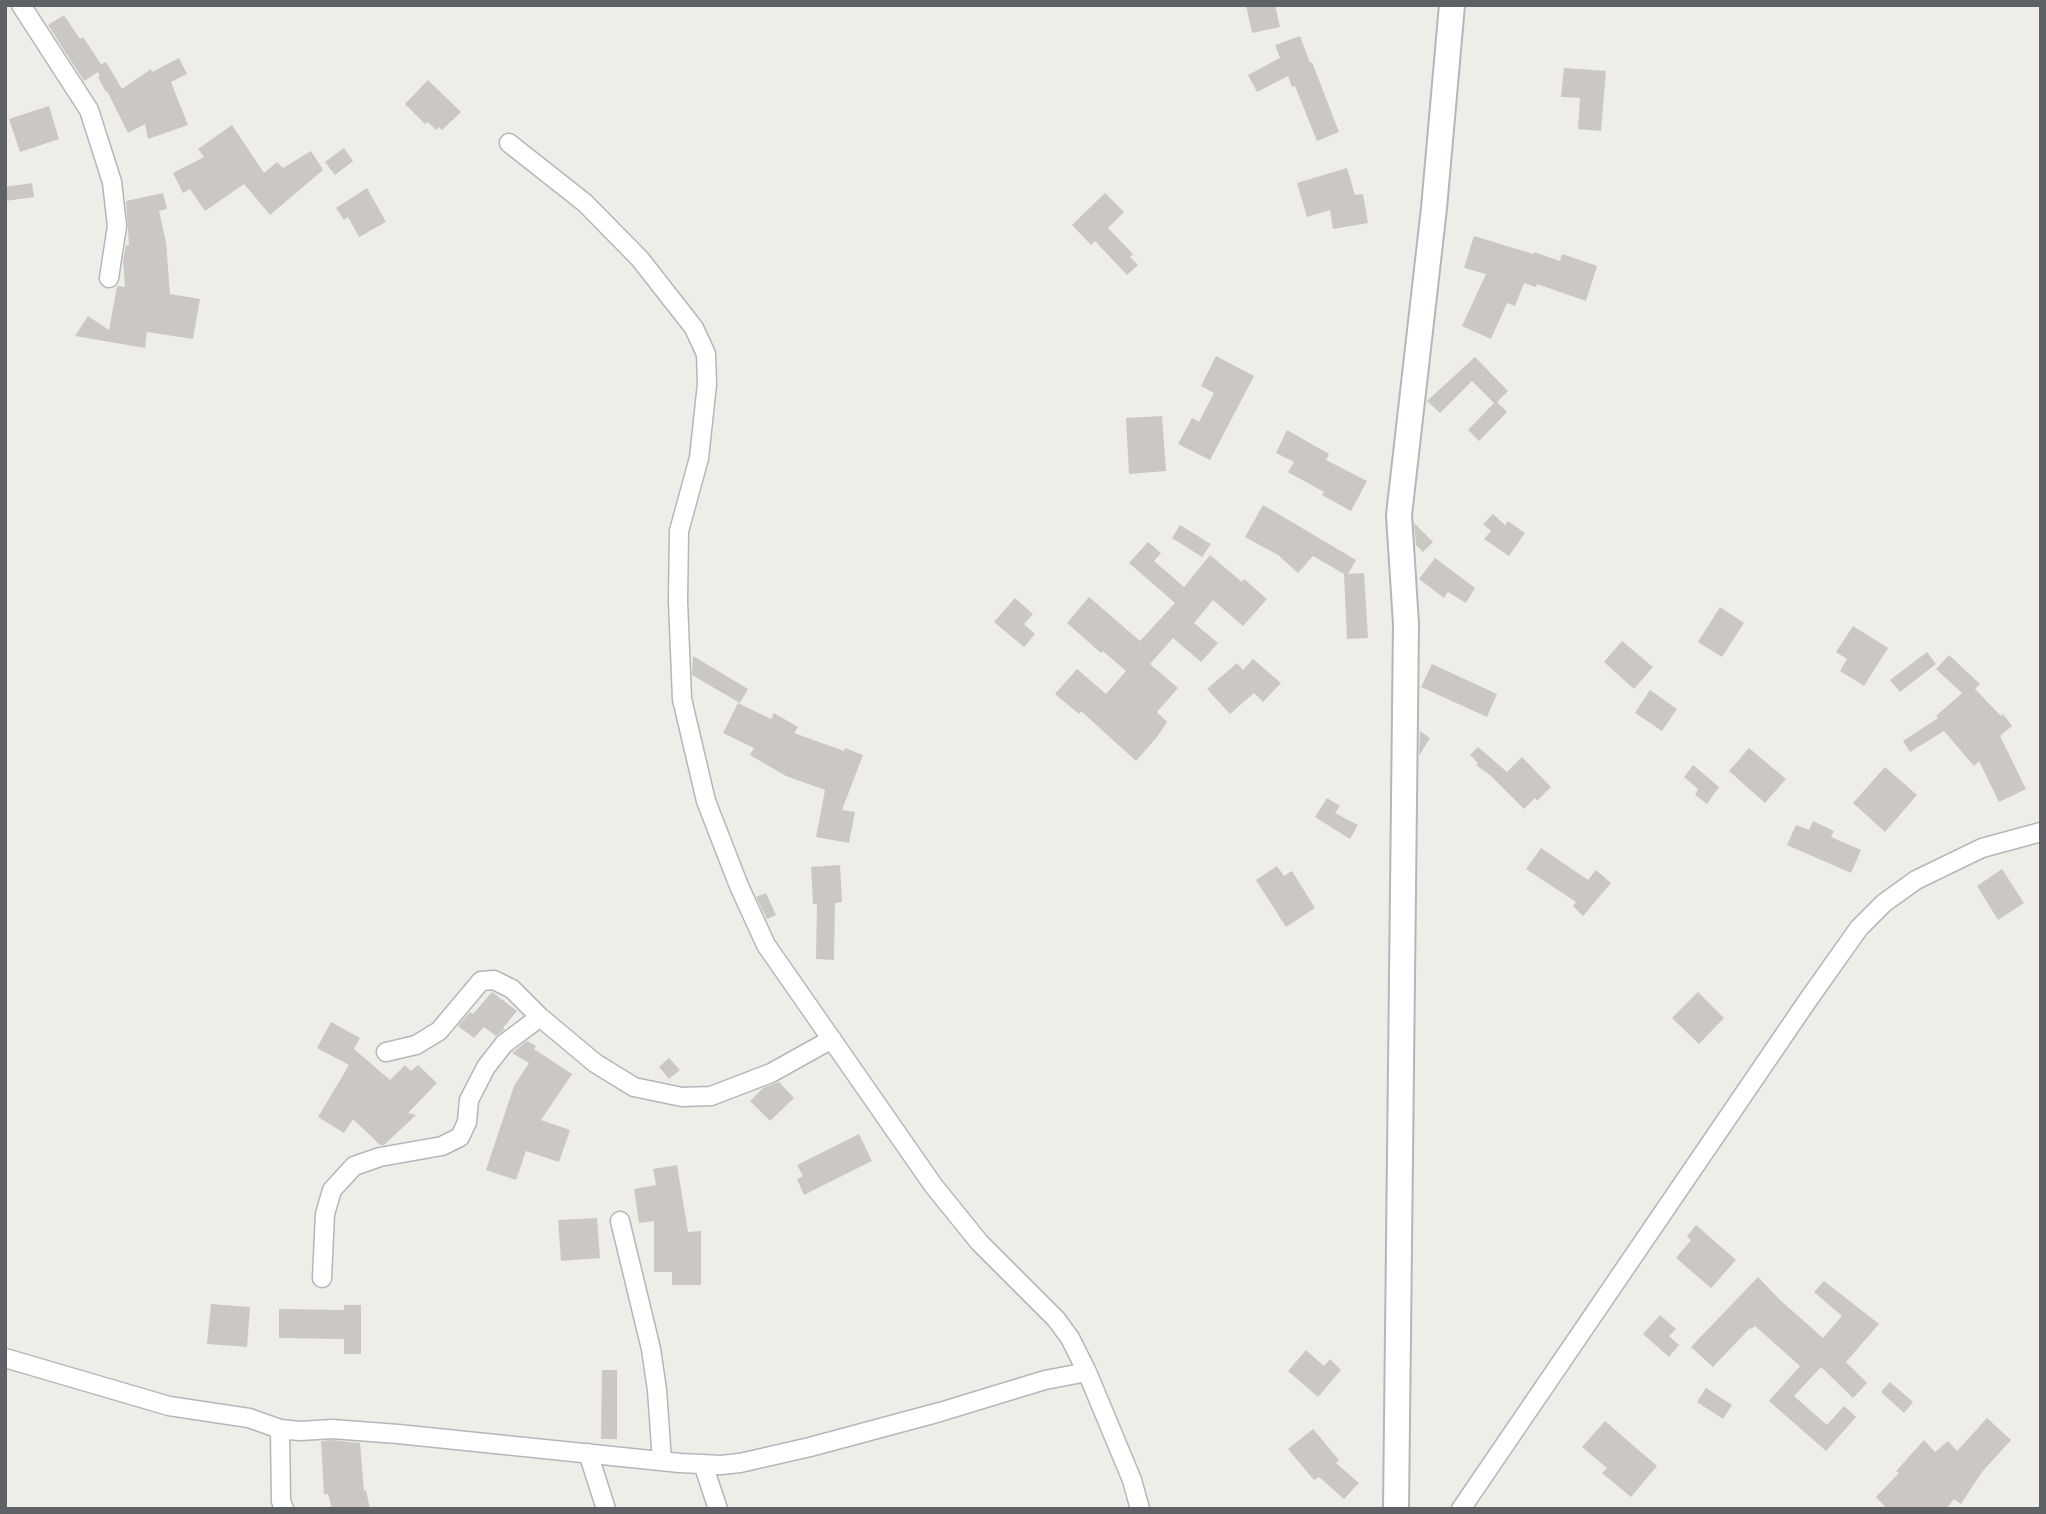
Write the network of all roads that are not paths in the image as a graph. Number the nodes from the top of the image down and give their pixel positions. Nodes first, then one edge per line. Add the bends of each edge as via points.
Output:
1 (21, 5) edge
2 (1452, 5) edge
3 (509, 143) dead end
4 (109, 278) dead end
5 (2041, 832) edge
6 (540, 1017) junction
7 (832, 1039) junction
8 (386, 1052) dead end
9 (620, 1221) dead end
10 (322, 1278) dead end
11 (5, 1358) edge
12 (1087, 1372) junction
13 (280, 1429) junction
14 (588, 1453) junction
15 (662, 1461) junction
16 (703, 1464) junction
17 (284, 1509) edge
18 (606, 1509) edge
19 (718, 1509) edge
20 (1140, 1509) edge
21 (1396, 1509) edge
22 (1461, 1509) edge

1 - 4 street via 89,110 112,182 117,226
2 - 21 street via 1399,515 1406,624
3 - 7 street via 585,203 640,259 694,328 706,354 699,458 680,531 682,699 706,801 739,886 766,945
5 - 22 street via 1982,848 1916,880 1860,928
6 - 7 street via 595,1063 634,1087 682,1097 710,1096 771,1073
6 - 8 street via 512,989 494,980 481,981 439,1031 416,1045
6 - 10 street via 504,1044 486,1066 469,1100 460,1138 354,1166 332,1190 325,1214
7 - 12 street via 933,1185 979,1242 1056,1319
9 - 15 street via 651,1349
11 - 13 street via 169,1406 249,1418
12 - 16 street via 810,1447 740,1463
12 - 20 street
13 - 14 street via 398,1434
13 - 17 street
14 - 15 street
14 - 18 street
15 - 16 street
16 - 19 street

